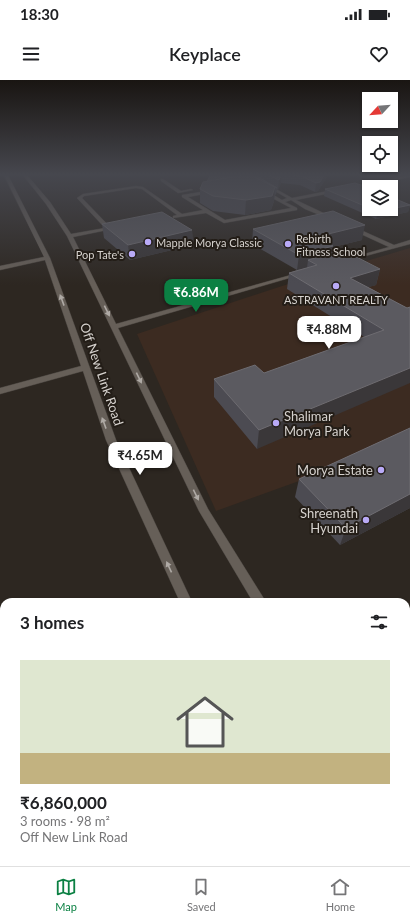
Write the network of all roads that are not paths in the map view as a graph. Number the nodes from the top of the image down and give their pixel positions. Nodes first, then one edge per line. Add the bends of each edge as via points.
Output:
1 (24, 212) edge
2 (54, 212) edge
3 (92, 212) edge
4 (175, 212) edge
5 (203, 212) edge
6 (208, 212) edge
7 (276, 212) edge
8 (315, 212) edge
9 (181, 216) junction
10 (167, 218) edge
11 (339, 222) edge
12 (345, 225) edge
13 (117, 227) edge
14 (109, 229) junction
15 (70, 236) junction
16 (410, 242) edge
17 (394, 247) junction
18 (46, 258) junction
19 (339, 263) edge
20 (0, 268) edge
21 (306, 272) edge
22 (114, 327) junction
23 (84, 368) junction
24 (0, 391) edge
25 (184, 598) edge
26 (258, 598) edge

1 - 18 street, Off New Link Road
2 - 15 street
3 - 14 street
4 - 9 street
5 - 9 street
6 - 7 street via 224,222
8 - 11 street
9 - 10 street
12 - 17 street
13 - 14 street
14 - 15 street
15 -> 22 street
16 - 17 street
17 - 19 street
18 - 20 street
23 -> 18 street, Off New Link Road
21 - 22 street
22 -> 26 street via 204,511
23 - 24 street
25 -> 23 street, Off New Link Road via 111,440

